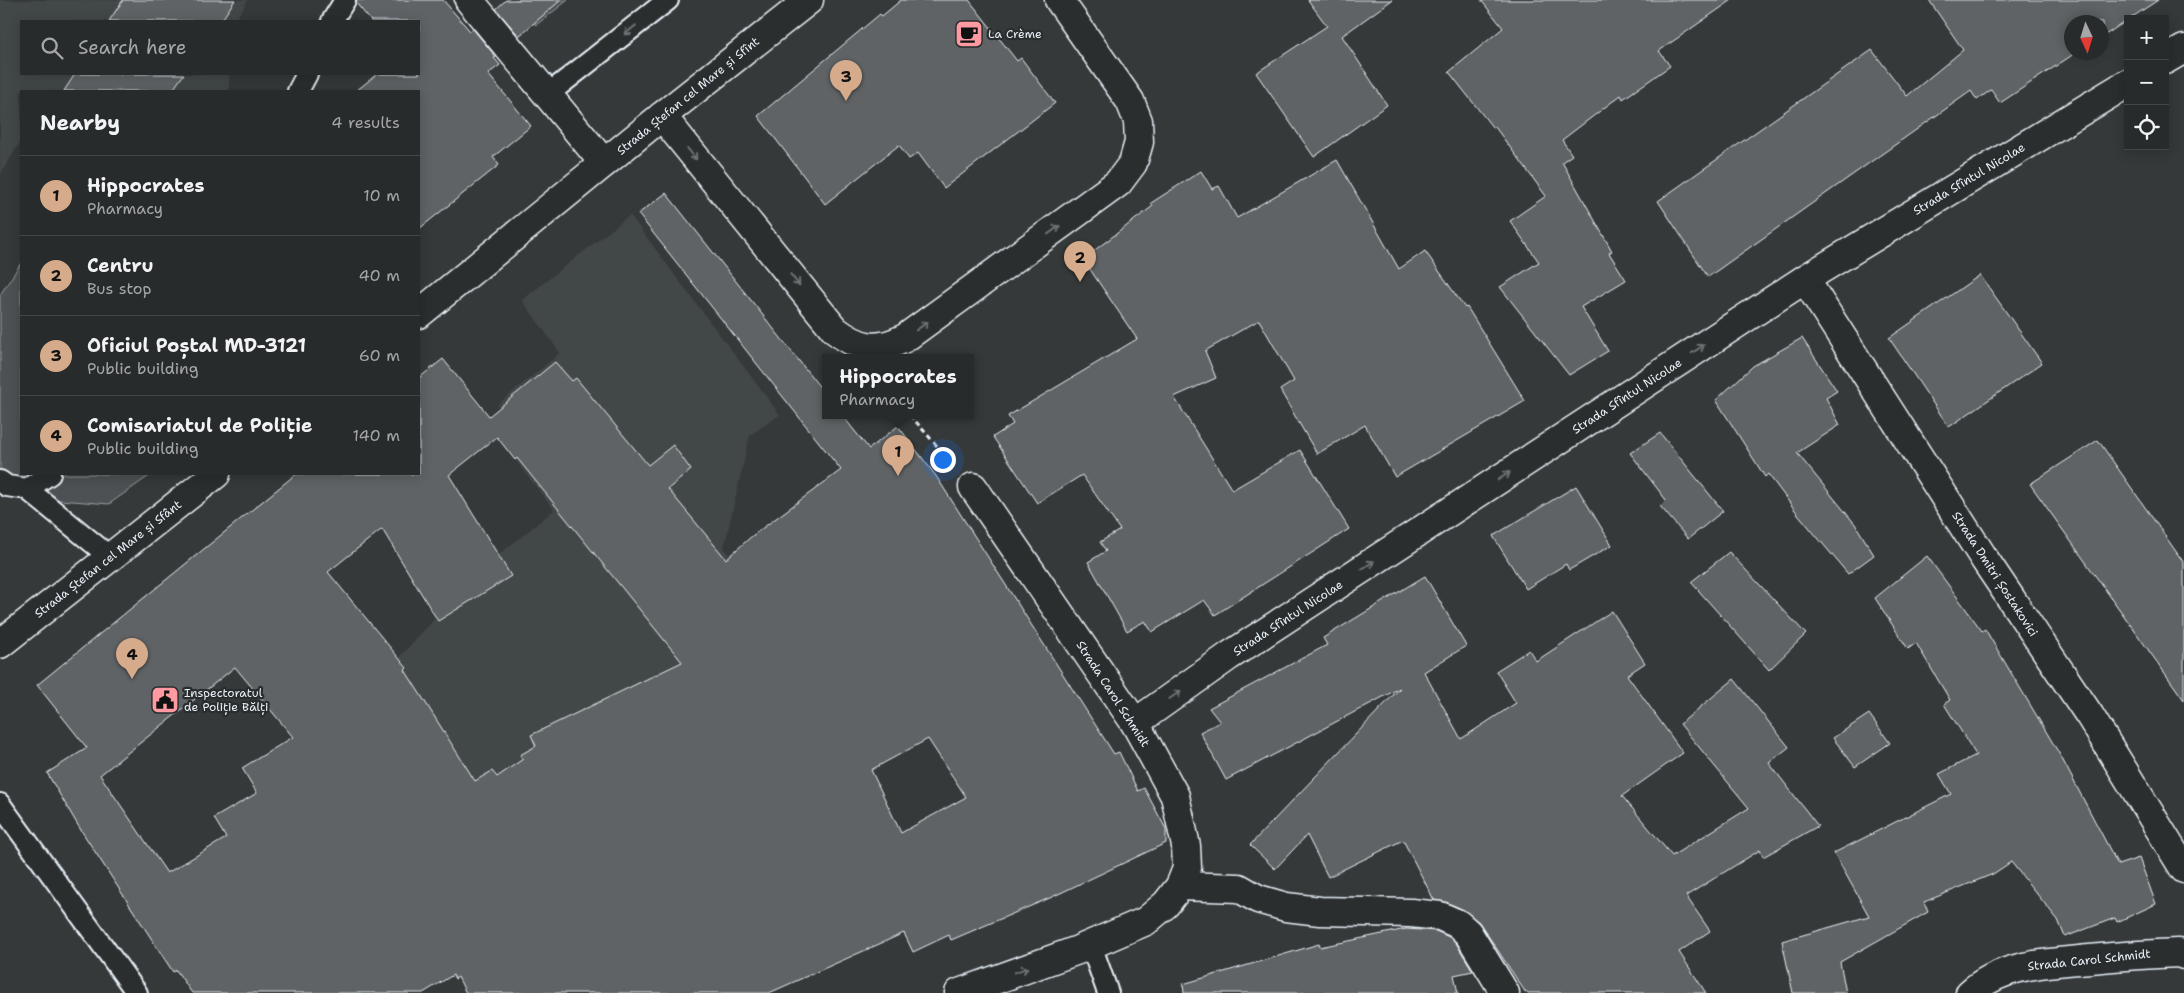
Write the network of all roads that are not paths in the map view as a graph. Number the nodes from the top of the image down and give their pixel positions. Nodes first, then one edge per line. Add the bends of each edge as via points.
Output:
1 (345, 0) edge
2 (469, 0) edge
3 (668, 0) edge
4 (809, 0) edge
5 (1059, 0) edge
6 (333, 20) edge
7 (2184, 49) edge
8 (2169, 58) edge
9 (306, 75) edge
10 (2124, 85) edge
11 (299, 90) edge
12 (547, 95) junction
13 (662, 116) junction
14 (604, 164) junction
15 (1805, 279) junction
16 (420, 313) edge
17 (48, 475) edge
18 (215, 475) edge
19 (0, 481) edge
20 (973, 487) road end
21 (27, 489) junction
22 (110, 557) junction
23 (0, 644) edge
24 (1135, 723) junction
25 (0, 804) edge
26 (2184, 869) edge
27 (1180, 886) junction
28 (1091, 945) junction
29 (2184, 955) edge
30 (137, 993) edge
31 (958, 993) edge
32 (1108, 993) edge
33 (1505, 993) edge
34 (1970, 993) edge

1 - 6 lane
2 - 12 street
3 -> 12 lane
4 - 13 street, Strada Ștefan cel Mare și Sfînt
13 -> 5 street via 835,330 851,342 869,348 889,346 905,338 1118,183 1133,163 1139,142 1138,121 1130,101
7 - 8 street
9 - 11 lane
10 - 15 street, Strada Sfîntul Nicolae
12 - 14 street
13 - 14 street, Strada Ștefan cel Mare și Sfînt
14 - 16 street, Strada Ștefan cel Mare și Sfînt
24 -> 15 street, Strada Sfîntul Nicolae via 1229,656
15 - 26 street, Strada Dmitri Șostakovici via 1984,560 2090,716
17 - 21 lane
18 - 22 street, Strada Ștefan cel Mare și Sfânt
19 - 21 lane via 7,486
20 - 24 street, Strada Carol Schmidt
21 - 22 lane
22 - 23 street, Strada Ștefan cel Mare și Sfânt
24 - 27 street, Strada Carol Schmidt via 1175,796 1186,846 1187,868
25 - 30 lane
27 - 28 street via 1166,904 1146,921
27 - 33 street via 1239,888 1258,899 1320,912 1440,916 1458,924 1468,933
31 -> 28 street
28 - 32 lane
29 - 34 street, Strada Carol Schmidt via 2136,954 2024,966 2001,973

